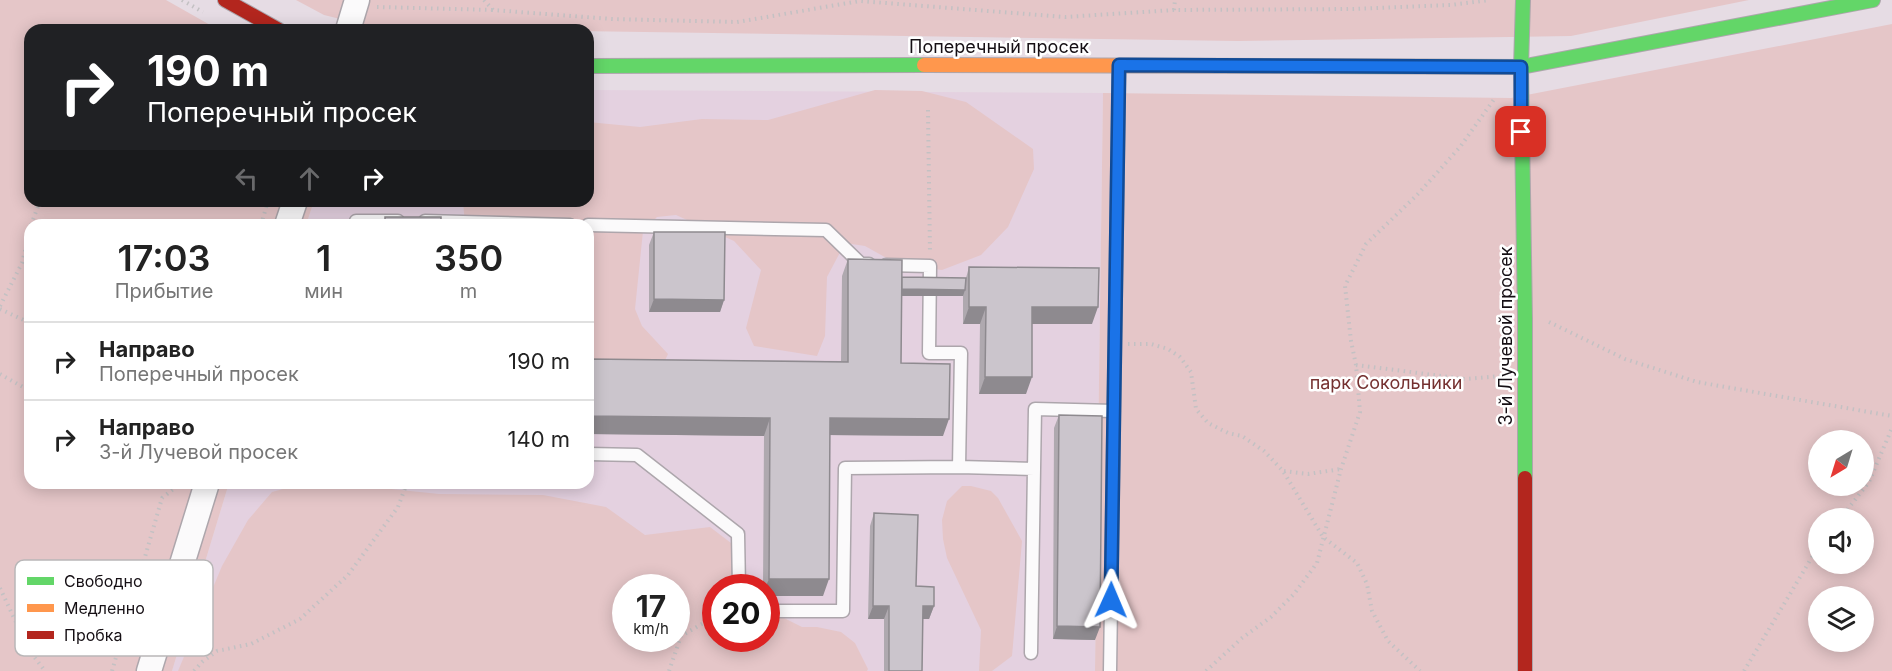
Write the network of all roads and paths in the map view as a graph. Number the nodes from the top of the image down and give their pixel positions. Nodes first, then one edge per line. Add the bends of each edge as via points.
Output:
1 (225, 0) edge
2 (484, 0) edge
3 (1175, 0) edge
4 (1490, 0) edge
5 (1523, 0) edge
6 (1873, 0) edge
7 (364, 3) edge
8 (493, 10) junction
9 (1174, 10) junction
10 (268, 24) edge
11 (352, 24) edge
12 (1119, 65) junction
13 (594, 66) edge
14 (1521, 67) junction
15 (1499, 93) dead end
16 (927, 110) dead end
17 (594, 225) edge
18 (24, 255) edge
19 (930, 266) junction
20 (0, 308) edge
21 (1525, 318) junction
22 (24, 320) edge
23 (1115, 344) junction
24 (1356, 364) junction
25 (0, 374) edge
26 (1502, 376) dead end
27 (24, 388) edge
28 (1113, 411) junction
29 (1892, 416) edge
30 (1892, 428) edge
31 (594, 454) edge
32 (959, 467) junction
33 (1034, 469) junction
34 (1341, 469) junction
35 (1284, 471) junction
36 (173, 489) edge
37 (205, 489) edge
38 (405, 489) edge
39 (1849, 508) edge
40 (1323, 537) junction
41 (144, 560) edge
42 (183, 560) edge
43 (1808, 564) edge
44 (739, 574) edge
45 (0, 588) edge
46 (780, 611) edge
47 (15, 620) edge
48 (702, 624) edge
49 (1031, 653) dead end
50 (213, 654) edge
51 (34, 656) edge
52 (116, 656) edge
53 (153, 656) edge
54 (210, 656) edge
55 (45, 671) edge
56 (112, 671) edge
57 (148, 671) edge
58 (194, 671) edge
59 (669, 671) edge
60 (1110, 671) edge
61 (1206, 671) edge
62 (1420, 671) edge
63 (1525, 671) edge
64 (1744, 671) edge

1 - 10 street
2 - 8 path
3 - 9 path
4 - 9 path via 1353,9
5 - 14 street, 3-й Лучевой просек
6 - 14 street, Поперечный просек
7 - 8 path
7 - 11 street
8 - 9 path via 612,19 737,22 860,1 1065,17
12 - 13 street, Поперечный просек
12 - 14 street, Поперечный просек
12 - 23 lane
14 - 21 street, 3-й Лучевой просек
15 - 24 path via 1425,187 1366,244 1345,286
16 - 19 path
17 - 19 lane via 826,230 861,264
18 - 20 path
19 - 32 lane via 929,353 961,353
20 - 22 path
21 - 29 path via 1551,322 1626,358 1697,382
21 - 63 street, 3-й Лучевой просек
23 - 28 lane
23 - 35 path via 1151,344 1180,357 1191,372 1196,409 1208,423 1242,436 1264,450
24 - 26 path via 1465,379
24 - 34 path via 1360,412
25 - 27 path
28 - 33 lane via 1035,409
28 - 60 lane
30 - 39 path via 1869,482
31 - 44 lane via 637,455 738,534
32 - 33 lane
32 - 46 lane via 845,468 843,611
33 - 49 lane
34 - 35 path via 1308,474
34 - 40 path
35 - 40 path
36 - 41 path via 162,498
37 - 42 street
38 - 50 path via 398,507 348,575 300,620 251,644
40 - 61 path via 1317,563 1294,594
40 - 62 path via 1357,563 1367,584 1372,611 1388,641
43 - 64 path
45 - 47 path
48 - 59 path via 681,636
51 - 55 path
52 - 56 path
53 - 57 street
54 - 58 path

